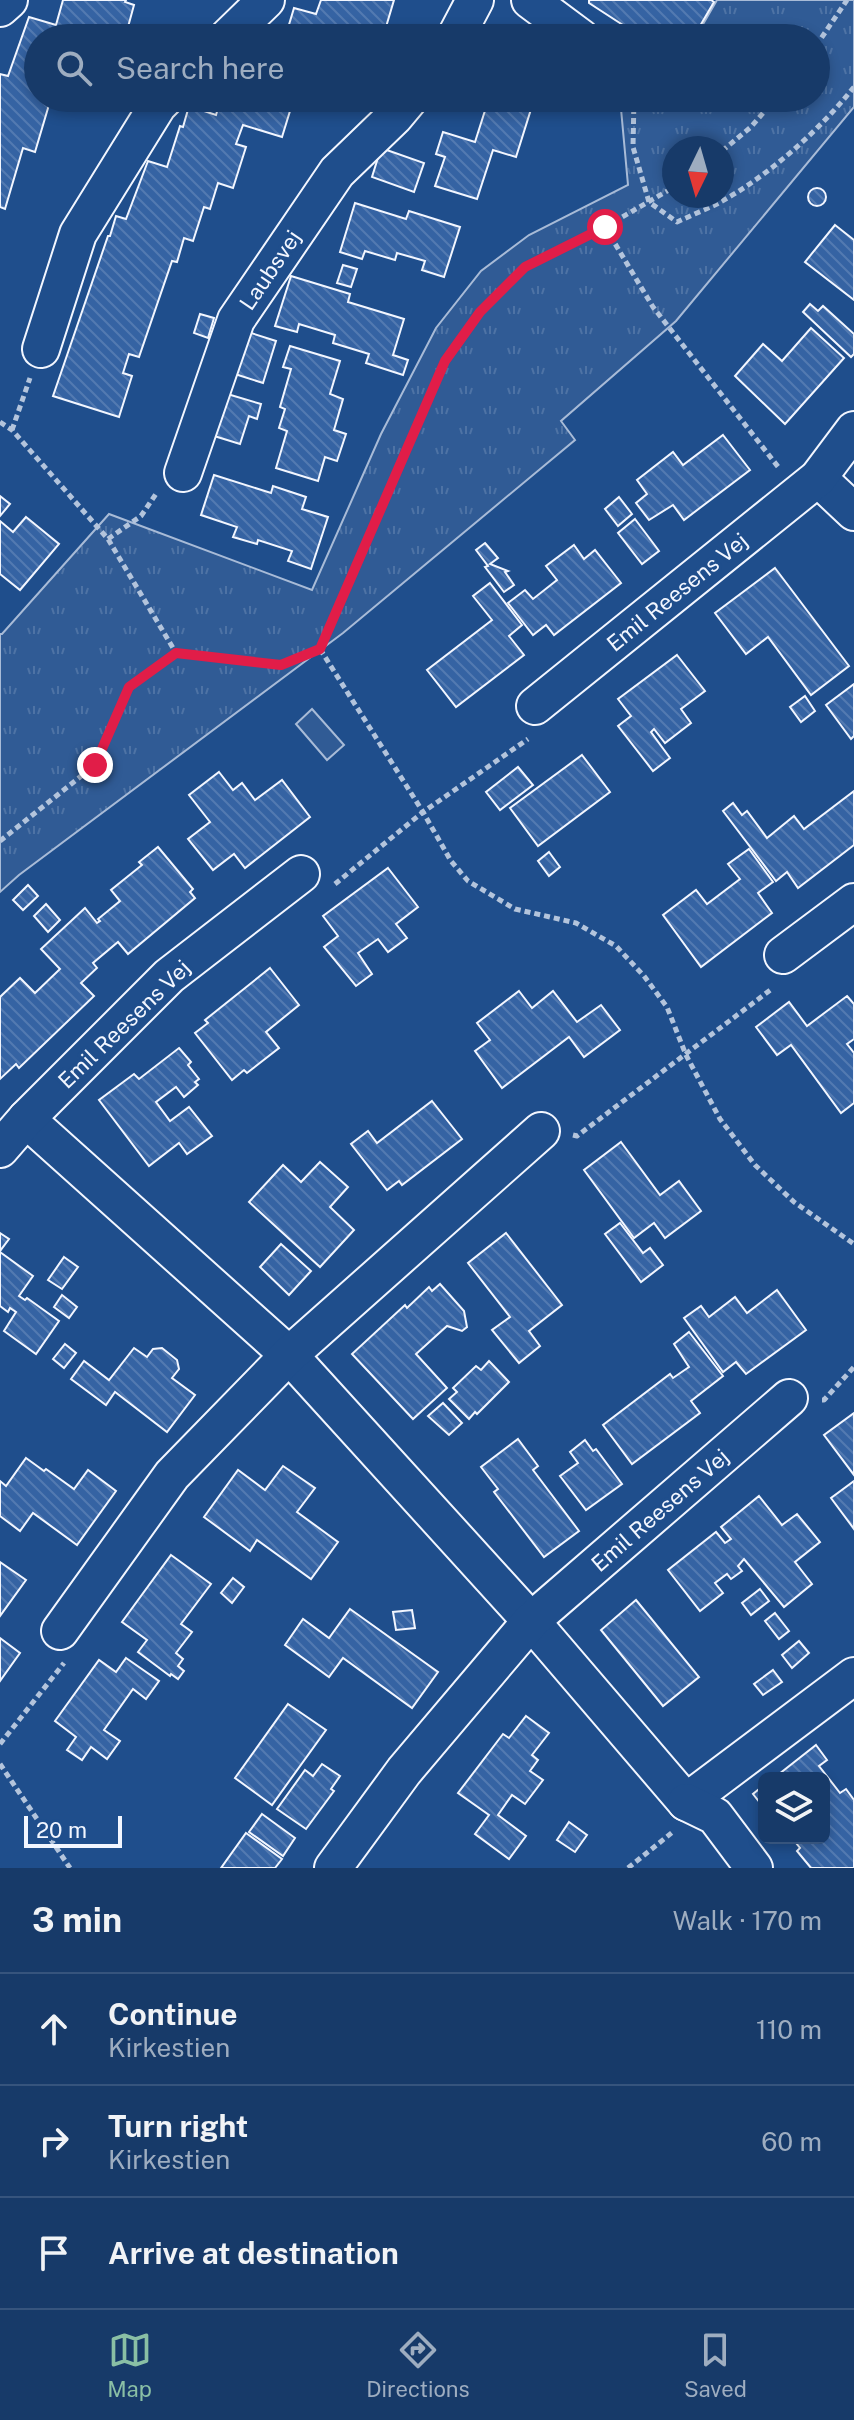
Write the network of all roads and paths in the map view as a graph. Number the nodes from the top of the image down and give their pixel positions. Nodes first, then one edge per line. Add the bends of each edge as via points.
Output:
1 (9, 0) edge
2 (266, 0) edge
3 (475, 0) edge
4 (530, 0) edge
5 (847, 0) edge
6 (0, 8) edge
7 (241, 24) edge
8 (462, 24) edge
9 (562, 24) edge
10 (830, 25) edge
11 (854, 87) edge
12 (154, 112) edge
13 (398, 112) edge
14 (634, 112) edge
15 (764, 112) edge
16 (734, 141) edge
17 (662, 194) edge
18 (649, 202) junction
19 (605, 227) junction
20 (41, 349) joint
21 (0, 422) edge
22 (12, 430) junction
23 (854, 430) edge
24 (183, 473) joint
25 (809, 486) junction
26 (854, 512) edge
27 (108, 539) junction
28 (320, 649) junction
29 (176, 653) junction
30 (535, 706) joint
31 (423, 812) junction
32 (0, 841) edge
33 (301, 874) joint
34 (854, 902) edge
35 (783, 955) joint
36 (686, 1055) junction
37 (26, 1119) junction
38 (541, 1131) joint
39 (0, 1149) edge
40 (854, 1244) edge
41 (289, 1355) junction
42 (789, 1398) dead end
43 (531, 1621) junction
44 (60, 1631) joint
45 (854, 1676) edge
46 (0, 1744) edge
47 (0, 1764) edge
48 (686, 1802) junction
49 (70, 1868) edge
50 (333, 1868) edge
51 (628, 1868) edge
52 (754, 1868) edge

1 - 6 street
2 - 7 street
3 - 8 street
4 - 9 street
5 - 10 path
11 - 18 path via 770,169 718,203 677,222
12 - 20 street via 78,234
13 - 24 street, Laubsvej via 337,172 236,320
14 - 18 path via 633,147
15 - 16 path
17 - 18 path
18 - 19 path
19 - 25 path via 653,307
19 - 28 path via 525,267 480,312 445,361
20 - 22 path
21 - 22 path
22 - 27 path
23 - 25 street, Emil Reesens Vej
24 - 27 path via 162,486 141,516
25 - 26 street
25 - 30 street, Emil Reesens Vej
27 - 29 path
28 - 29 path via 281,665
28 - 31 path
29 - 32 path via 129,687 95,765
30 - 31 path via 539,731
31 - 33 path via 332,887
31 - 36 path via 468,881 515,909 576,923 616,946 667,1007
33 - 37 street, Emil Reesens Vej via 169,976
34 - 35 street
35 - 36 path via 792,973
36 - 38 path via 577,1136
36 - 40 path via 720,1119 755,1165 794,1202
37 - 39 street, Emil Reesens Vej
37 - 41 street
38 - 41 street
41 - 43 street
41 - 44 street via 172,1475
42 - 43 street, Emil Reesens Vej
43 - 48 street
43 - 50 street, Emil Reesens Vej via 404,1771
44 - 46 path via 65,1663
45 - 48 street
47 - 49 path
48 - 51 path via 679,1827
48 - 52 street via 715,1816

